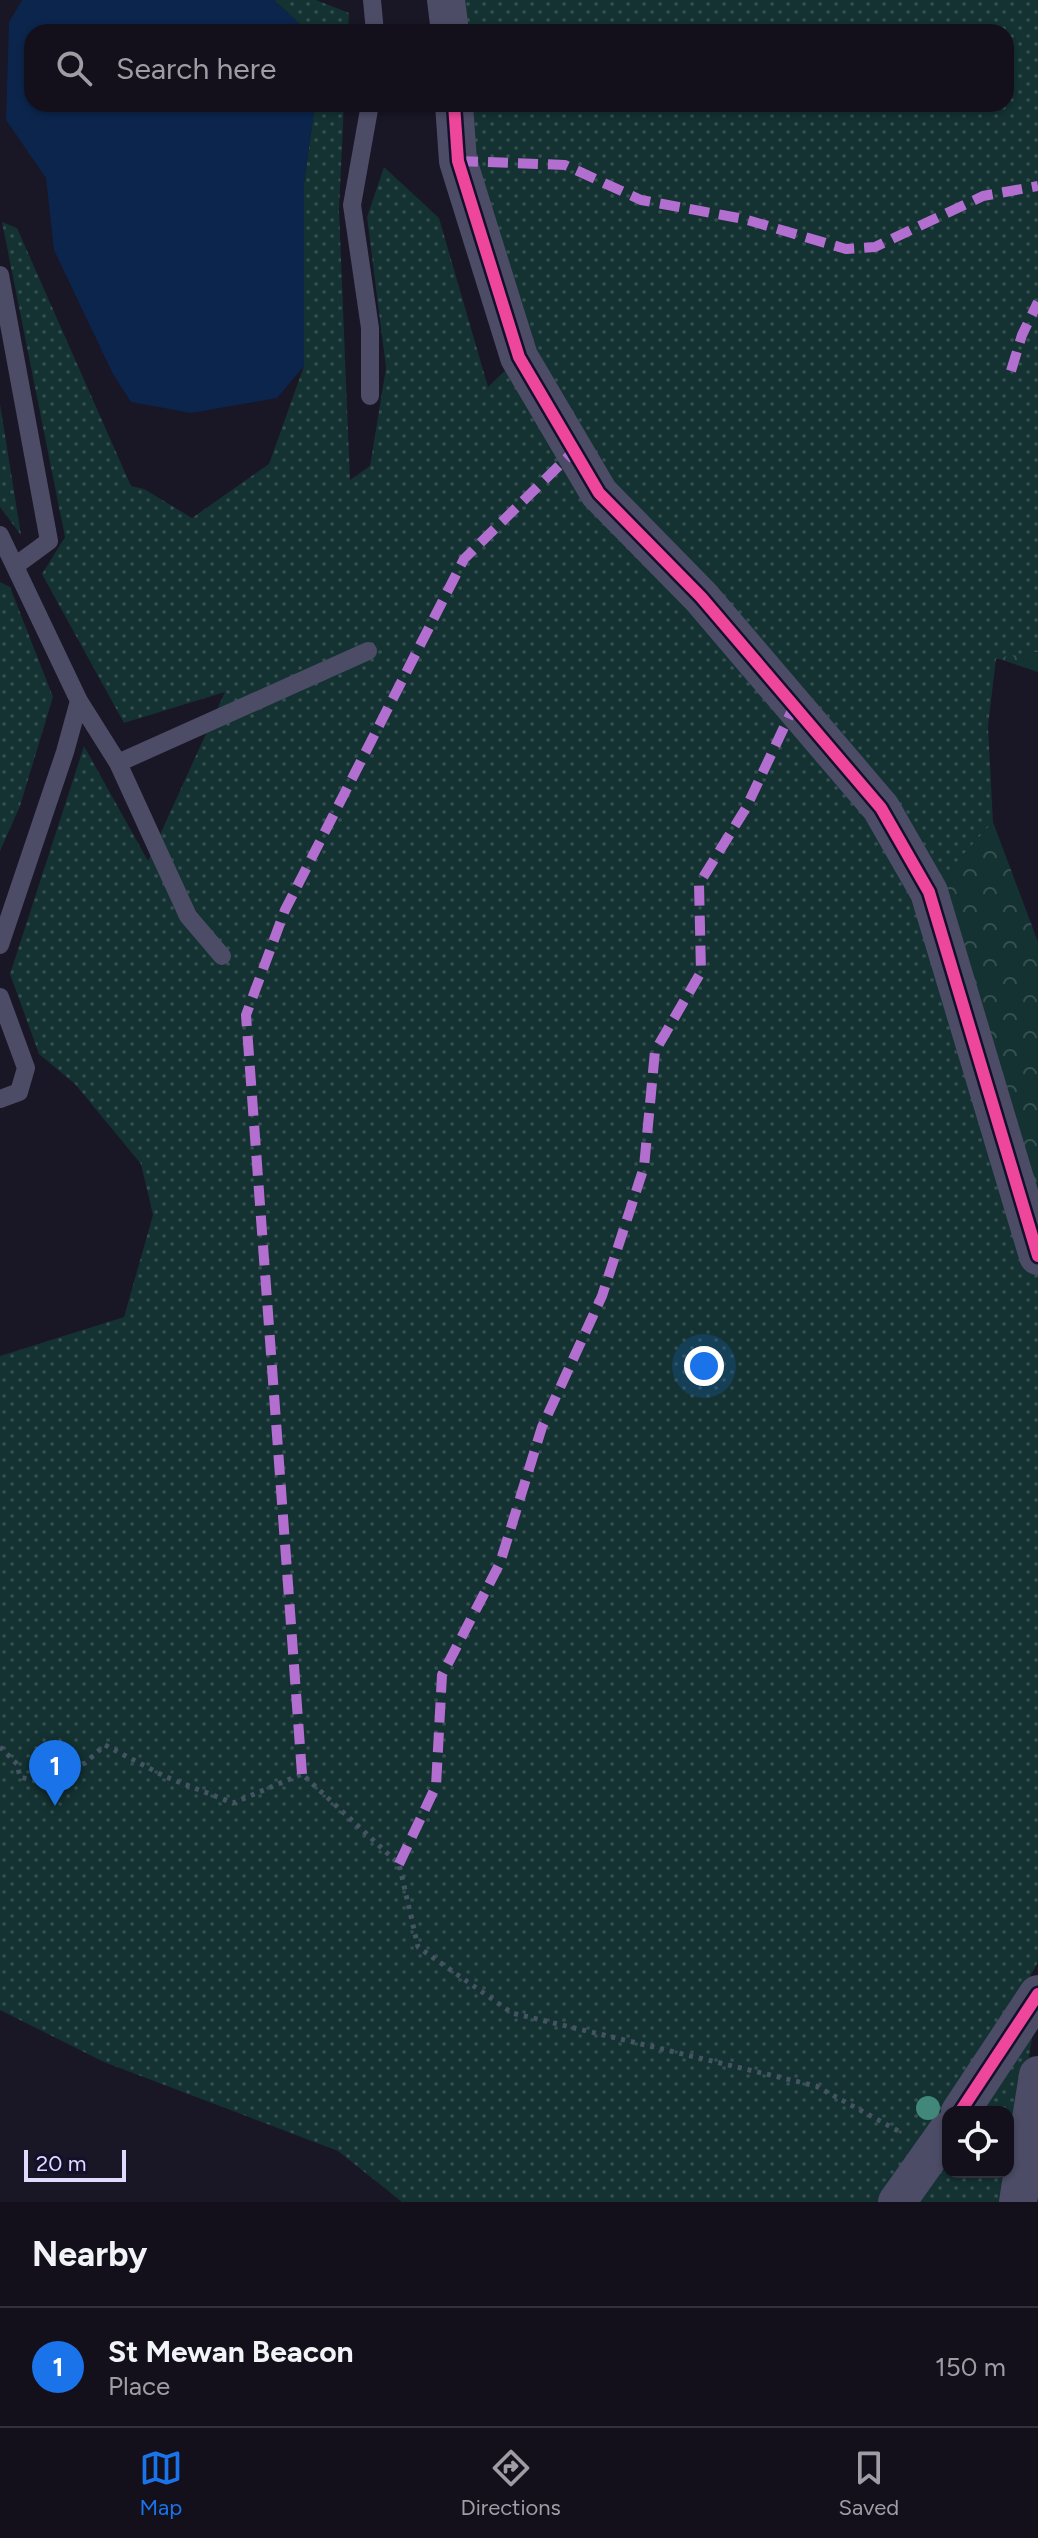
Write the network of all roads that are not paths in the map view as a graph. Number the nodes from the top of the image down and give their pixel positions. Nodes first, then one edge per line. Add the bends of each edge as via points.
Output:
1 (372, 0) edge
2 (446, 0) edge
3 (374, 24) edge
4 (449, 24) edge
5 (369, 112) edge
6 (455, 112) edge
7 (0, 275) edge
8 (370, 396) dead end
9 (0, 535) edge
10 (15, 566) junction
11 (368, 651) dead end
12 (79, 701) junction
13 (118, 763) junction
14 (0, 945) edge
15 (222, 956) dead end
16 (0, 997) edge
17 (0, 1099) edge
18 (1038, 1256) edge
19 (1038, 1994) edge
20 (1038, 2075) edge
21 (964, 2106) edge
22 (941, 2140) edge
23 (897, 2202) edge
24 (1018, 2202) edge

1 - 3 lane
2 - 4 street
5 - 8 lane via 352,205 370,328
6 - 18 street via 458,161 519,357 599,493 701,597 881,808 929,892
7 - 10 lane via 49,541
9 - 10 lane
10 - 12 lane
11 - 13 lane
12 - 13 lane
12 - 14 lane
13 - 15 lane via 188,916
16 - 17 lane via 26,1068 19,1092
19 - 21 street
20 - 24 street
22 - 23 street

